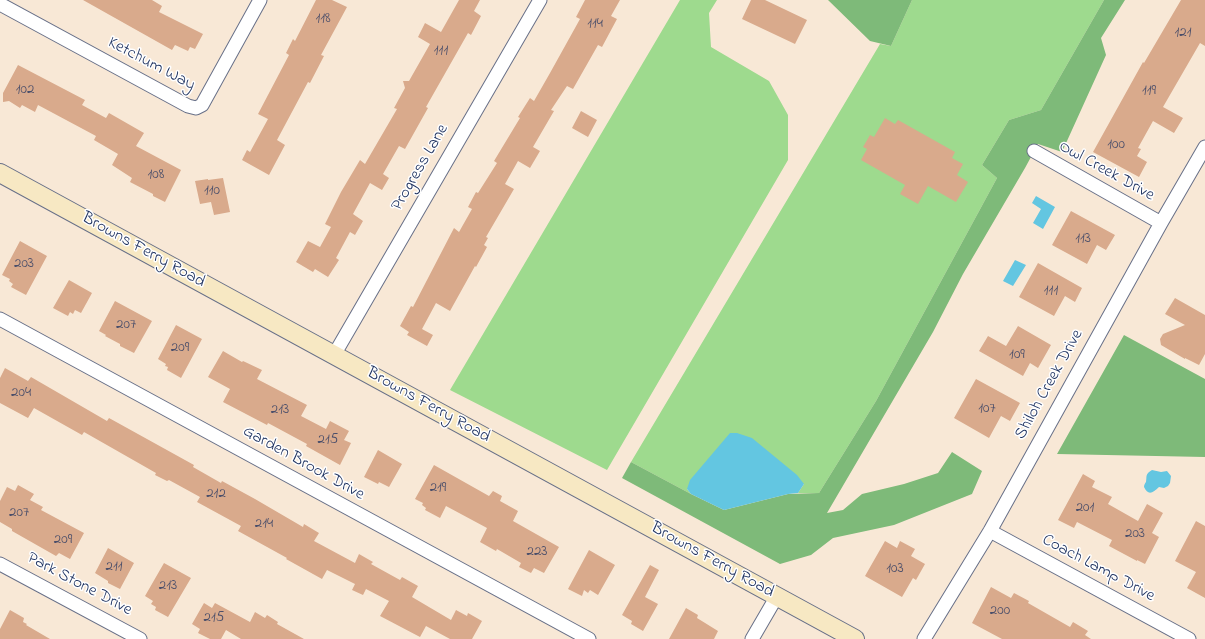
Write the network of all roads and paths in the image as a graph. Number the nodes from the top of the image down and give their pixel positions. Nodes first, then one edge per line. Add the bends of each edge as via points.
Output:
1 (260, 0) edge
2 (540, 0) edge
3 (0, 4) edge
4 (1205, 147) edge
5 (1034, 152) dead end
6 (0, 173) edge
7 (1161, 223) junction
8 (0, 319) edge
9 (334, 354) junction
10 (990, 531) junction
11 (0, 564) edge
12 (777, 596) junction
13 (140, 639) edge
14 (589, 639) edge
15 (752, 639) edge
16 (856, 639) edge
17 (924, 639) edge
18 (1189, 639) edge

1 - 3 street, Ketchum Way via 202,105 196,108
2 - 9 street, Progress Lane
4 - 7 street, Shiloh Creek Drive
5 - 7 street, Owl Creek Drive
6 - 9 street, Browns Ferry Road
7 - 10 street, Shiloh Creek Drive
8 - 14 street, Garden Brook Drive
9 - 12 street, Browns Ferry Road
10 - 17 street, Shiloh Creek Drive
10 - 18 street, Coach Lamp Drive
11 - 13 street, Park Stone Drive
12 - 15 street
12 - 16 street, Browns Ferry Road

